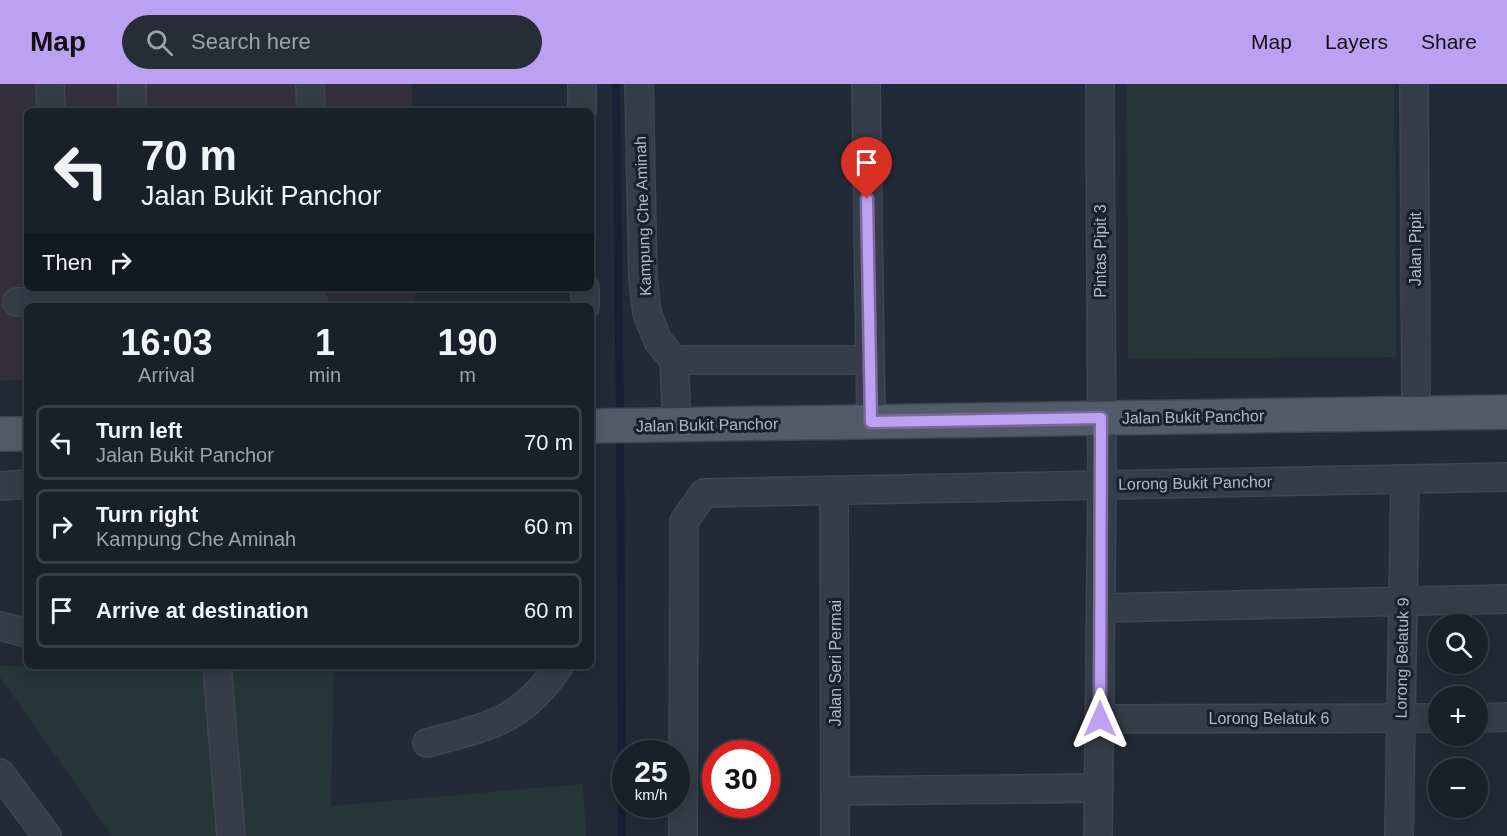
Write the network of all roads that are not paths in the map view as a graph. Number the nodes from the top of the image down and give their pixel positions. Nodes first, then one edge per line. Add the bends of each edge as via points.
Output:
1 (50, 84) edge
2 (132, 84) edge
3 (310, 84) edge
4 (582, 84) edge
5 (639, 84) edge
6 (866, 84) edge
7 (1100, 84) edge
8 (1414, 84) edge
9 (51, 108) edge
10 (132, 108) edge
11 (311, 108) edge
12 (582, 108) edge
13 (55, 295) edge
14 (132, 295) edge
15 (313, 299) edge
16 (17, 302) dead end
17 (674, 360) junction
18 (869, 360) junction
19 (1507, 412) edge
20 (1416, 413) junction
21 (1101, 418) junction
22 (871, 422) junction
23 (677, 425) junction
24 (594, 426) edge
25 (0, 434) edge
26 (24, 434) edge
27 (1507, 477) edge
28 (1405, 479) junction
29 (24, 484) edge
30 (1102, 485) junction
31 (0, 486) edge
32 (834, 490) junction
33 (1507, 599) edge
34 (1404, 602) junction
35 (1101, 608) junction
36 (0, 626) edge
37 (24, 632) edge
38 (217, 669) edge
39 (557, 669) edge
40 (1507, 717) edge
41 (1401, 718) junction
42 (1428, 718) edge
43 (1488, 718) edge
44 (1100, 719) junction
45 (427, 743) dead end
46 (0, 773) edge
47 (1099, 788) junction
48 (835, 791) junction
49 (47, 836) edge
50 (231, 836) edge
51 (683, 836) edge
52 (835, 836) edge
53 (1098, 836) edge
54 (1399, 836) edge

1 - 9 street
2 - 10 street
3 - 11 street
4 - 12 street
5 - 17 street, Kampung Che Aminah via 647,313 658,341
6 - 18 street
7 - 21 street, Pintas Pipit 3
8 - 20 street, Jalan Pipit
13 - 14 street
13 - 16 street
14 - 15 street
17 - 18 street
17 - 23 street
18 - 22 street
19 - 20 main road, Jalan Bukit Panchor
20 - 21 main road, Jalan Bukit Panchor
21 - 22 main road, Jalan Bukit Panchor
21 - 30 street, Pintas Pipit 3
22 - 23 main road, Jalan Bukit Panchor
23 - 24 main road, Jalan Bukit Panchor
25 - 26 main road
27 - 28 street, Lorong Bukit Panchor
28 - 30 street, Lorong Bukit Panchor
28 - 34 street, Lorong Belatuk 9
29 - 31 street
30 - 32 street, Lorong Bukit Panchor
30 - 35 street, Pintas Pipit 3
32 - 48 street, Jalan Seri Permai
32 - 51 street, Lorong Bukit Panchor via 704,492 684,520
33 - 34 street
34 - 35 street
34 - 41 street, Lorong Belatuk 9
35 - 44 street, Pintas Pipit 3
36 - 37 street
38 - 50 street
39 - 45 street via 525,705 498,724
40 - 43 street
41 - 42 street, Lorong Belatuk 6
41 - 44 street, Lorong Belatuk 6
41 - 54 street, Lorong Belatuk 9
44 - 47 street, Pintas Pipit 3
46 - 49 street
47 - 48 street
47 - 53 street, Pintas Pipit 3
48 - 52 street, Jalan Seri Permai

